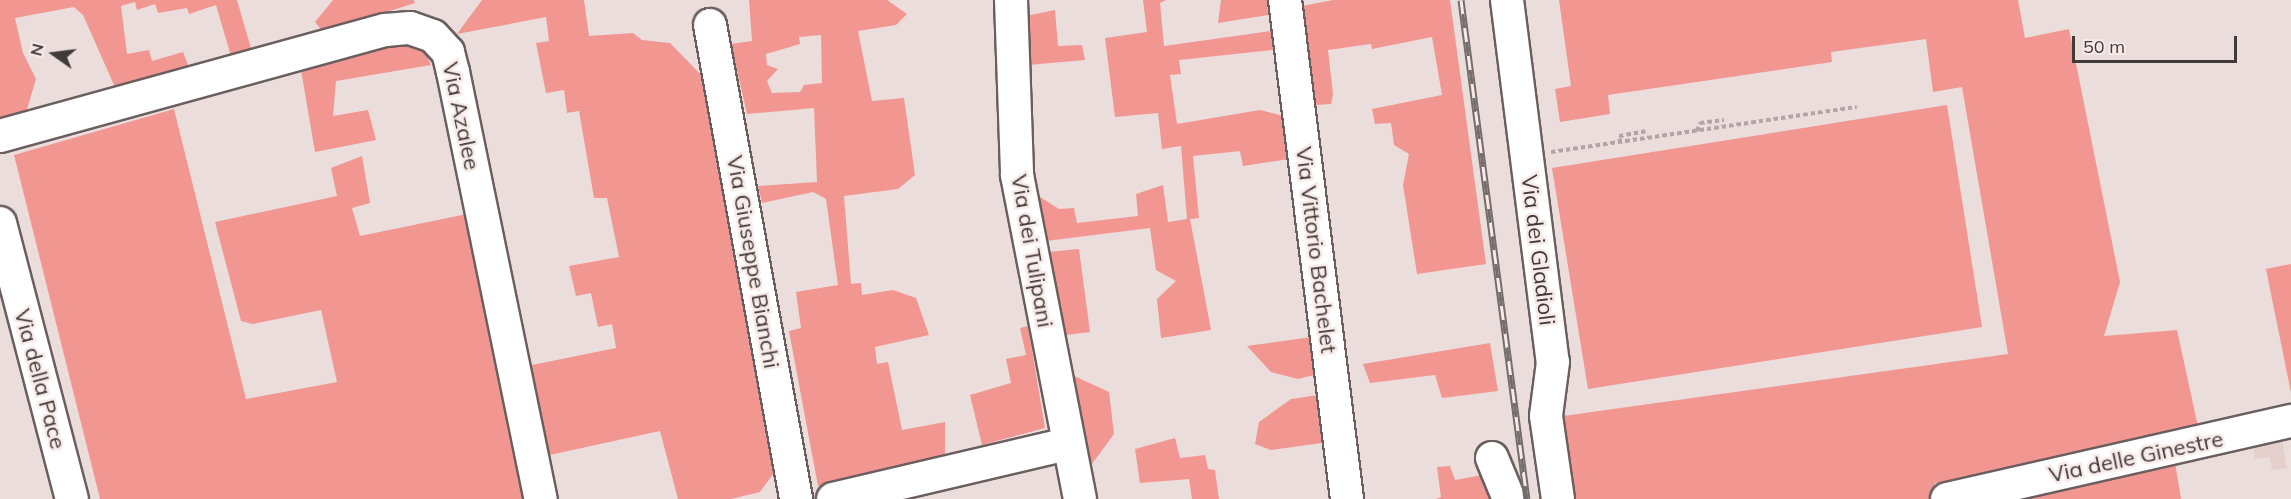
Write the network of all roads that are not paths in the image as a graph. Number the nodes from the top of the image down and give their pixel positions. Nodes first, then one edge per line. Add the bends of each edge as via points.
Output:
1 (1011, 0) edge
2 (1285, 0) edge
3 (1507, 0) edge
4 (710, 25) dead end
5 (0, 136) edge
6 (0, 223) edge
7 (2291, 421) edge
8 (1067, 444) junction
9 (1492, 458) dead end
10 (72, 499) edge
11 (541, 499) edge
12 (796, 499) edge
13 (833, 499) edge
14 (1080, 499) edge
15 (1347, 499) edge
16 (1509, 499) edge
17 (1558, 499) edge
18 (1947, 499) edge

1 - 8 street, Via dei Tulipani via 1017,175
2 - 15 street, Via Vittorio Bachelet
3 - 17 street, Via dei Gladioli via 1553,362 1546,416
4 - 12 street, Via Giuseppe Bianchi
5 - 11 street, Via Azalee via 386,30 410,27 433,36 448,52 453,72
6 - 10 street, Via della Pace
7 - 18 street, Via delle Ginestre
8 - 13 street
8 - 14 street, Via dei Tulipani
9 - 16 street

